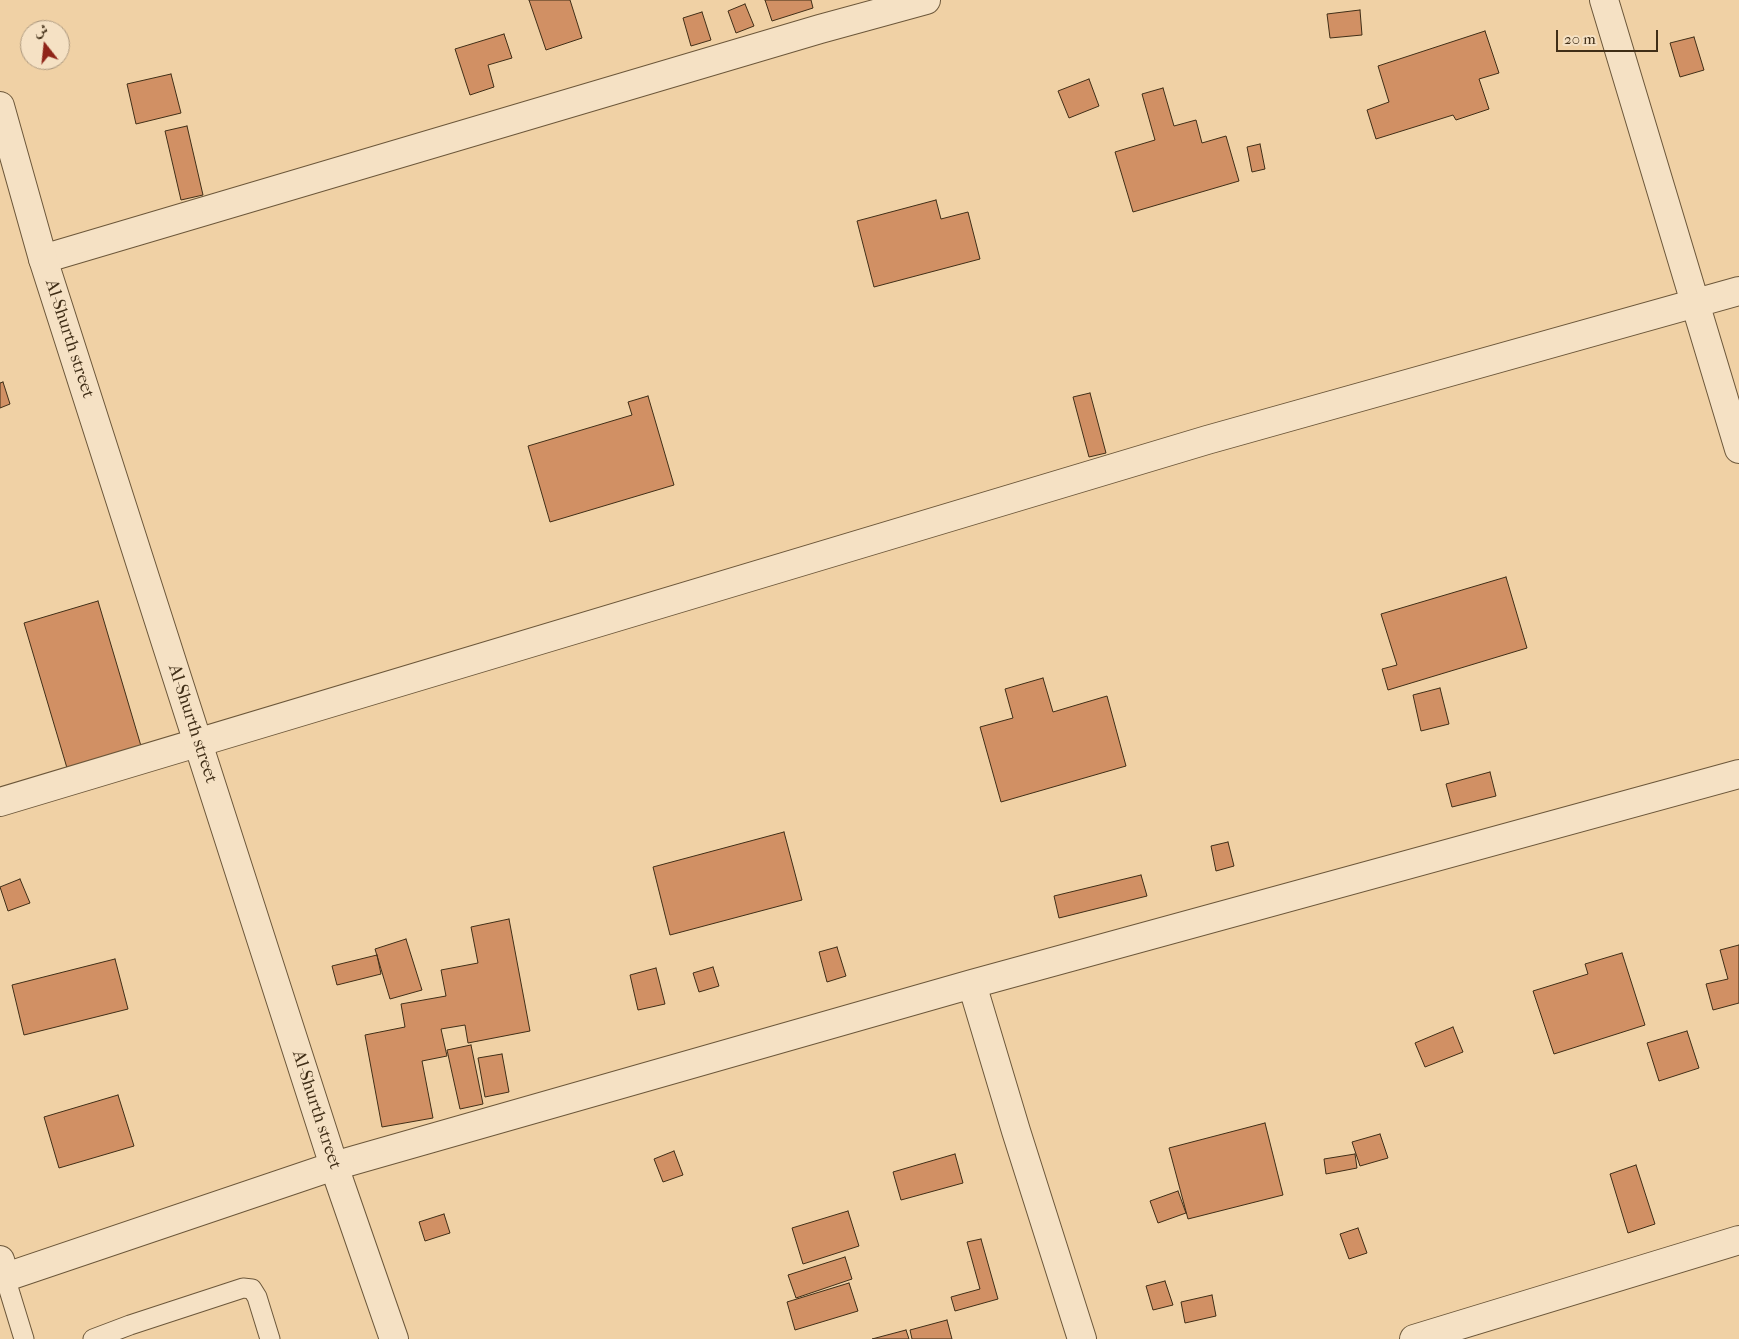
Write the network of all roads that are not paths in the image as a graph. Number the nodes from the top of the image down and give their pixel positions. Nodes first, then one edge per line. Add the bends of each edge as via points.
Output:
1 (926, 0) edge
2 (1604, 0) edge
3 (0, 106) edge
4 (43, 259) junction
5 (1739, 291) edge
6 (1694, 304) junction
7 (1739, 449) edge
8 (198, 743) junction
9 (1739, 774) edge
10 (0, 802) edge
11 (972, 984) junction
12 (334, 1166) junction
13 (1739, 1240) edge
14 (2, 1272) edge
15 (133, 1332) edge
16 (24, 1339) edge
17 (93, 1339) edge
18 (270, 1339) edge
19 (394, 1339) edge
20 (1082, 1339) edge
21 (1414, 1339) edge

1 - 4 street
2 - 6 street
3 - 4 street, Al-Shurth street
4 - 8 street, Al-Shurth street
5 - 6 street
6 - 7 street
6 - 8 street via 1207,440
8 - 10 street
8 - 12 street, Al-Shurth street
9 - 11 street
11 - 12 street
11 - 20 street
12 - 14 street
12 - 19 street, Al-Shurth street
13 - 21 street
14 - 16 lane
15 - 17 lane
15 - 18 lane via 243,1288 252,1289 257,1297

